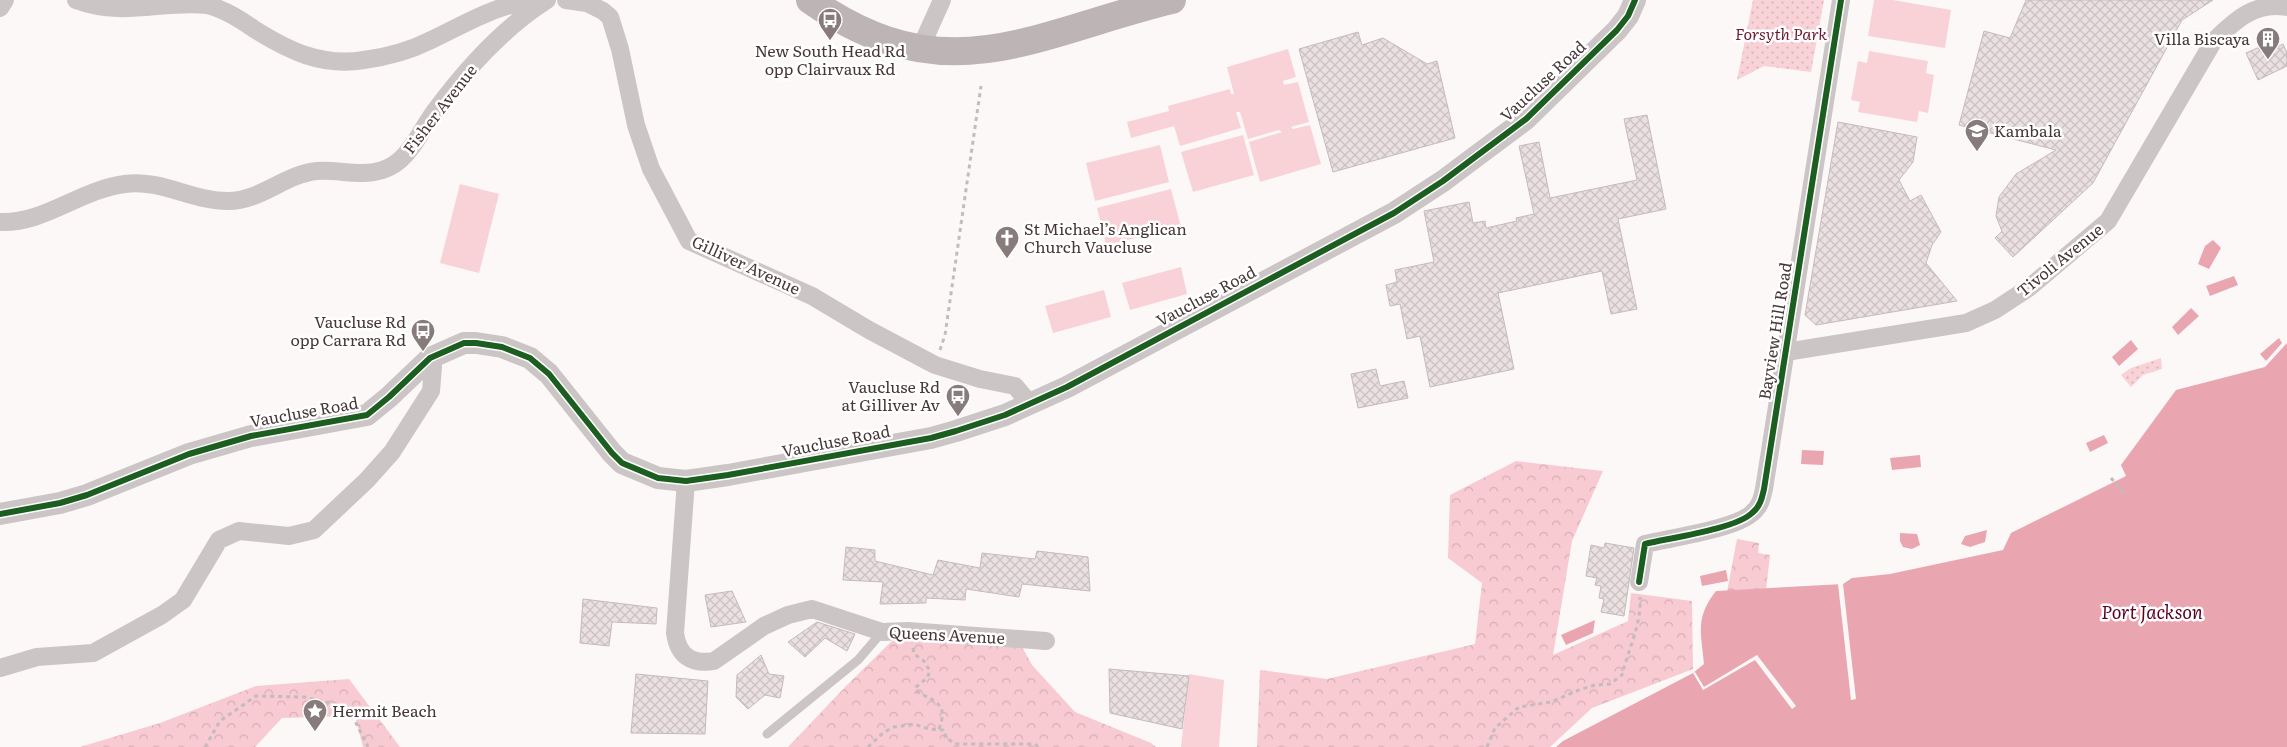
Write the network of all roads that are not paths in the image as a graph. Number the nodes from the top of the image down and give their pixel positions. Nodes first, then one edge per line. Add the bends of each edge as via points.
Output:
1 (5, 0) edge
2 (76, 0) edge
3 (225, 0) edge
4 (547, 0) edge
5 (560, 0) edge
6 (566, 0) edge
7 (810, 0) edge
8 (942, 0) edge
9 (1172, 0) edge
10 (1636, 0) edge
11 (1841, 0) edge
12 (208, 5) junction
13 (2287, 7) edge
14 (0, 8) edge
15 (920, 49) junction
16 (0, 222) edge
17 (1786, 352) junction
18 (430, 358) junction
19 (1030, 404) junction
20 (686, 481) junction
21 (0, 514) edge
22 (1639, 582) road end
23 (882, 632) junction
24 (1046, 640) dead end
25 (0, 668) edge
26 (767, 734) dead end

1 - 14 street
2 - 12 street via 119,9 175,3
3 - 12 street
4 - 5 street
4 - 12 street via 510,4 492,10 428,42 400,52 343,62 324,61 295,52
4 - 16 street, Fisher Avenue via 516,23 481,56 434,113 409,151 388,168 362,174 317,171 253,196 228,201 195,196 160,185 120,184 83,194 24,221
6 - 19 street, Gilliver Avenue via 587,3 603,10 615,26 636,125 651,169 689,241 812,296 935,365 1015,386
7 - 15 main road via 863,31
8 - 15 street
9 - 15 main road via 1016,46 975,52
10 - 19 street, Vaucluse Road via 1617,30 1526,120 1417,198
11 - 17 street, Bayview Hill Road
13 - 17 street, Tivoli Avenue via 2277,5 2253,10 2233,22 2213,42 2108,221 2030,287 1996,310 1966,323
17 - 22 street, Bayview Hill Road via 1760,505 1738,522 1645,544
18 - 20 street, Vaucluse Road via 464,343 476,343 502,347 530,358 549,374 601,442 622,463 658,478
18 - 21 street, Vaucluse Road via 367,415 234,440 189,454 87,495
18 - 25 street via 433,367 431,391 392,452 368,480 314,530 289,536 239,531 218,540 183,600 162,615 93,652 37,657
19 - 20 street, Vaucluse Road via 931,438
20 - 23 street, Queens Avenue via 675,633 677,645 688,658 714,661 764,626 812,609
23 - 24 street, Queens Avenue
23 - 26 lane via 858,660

